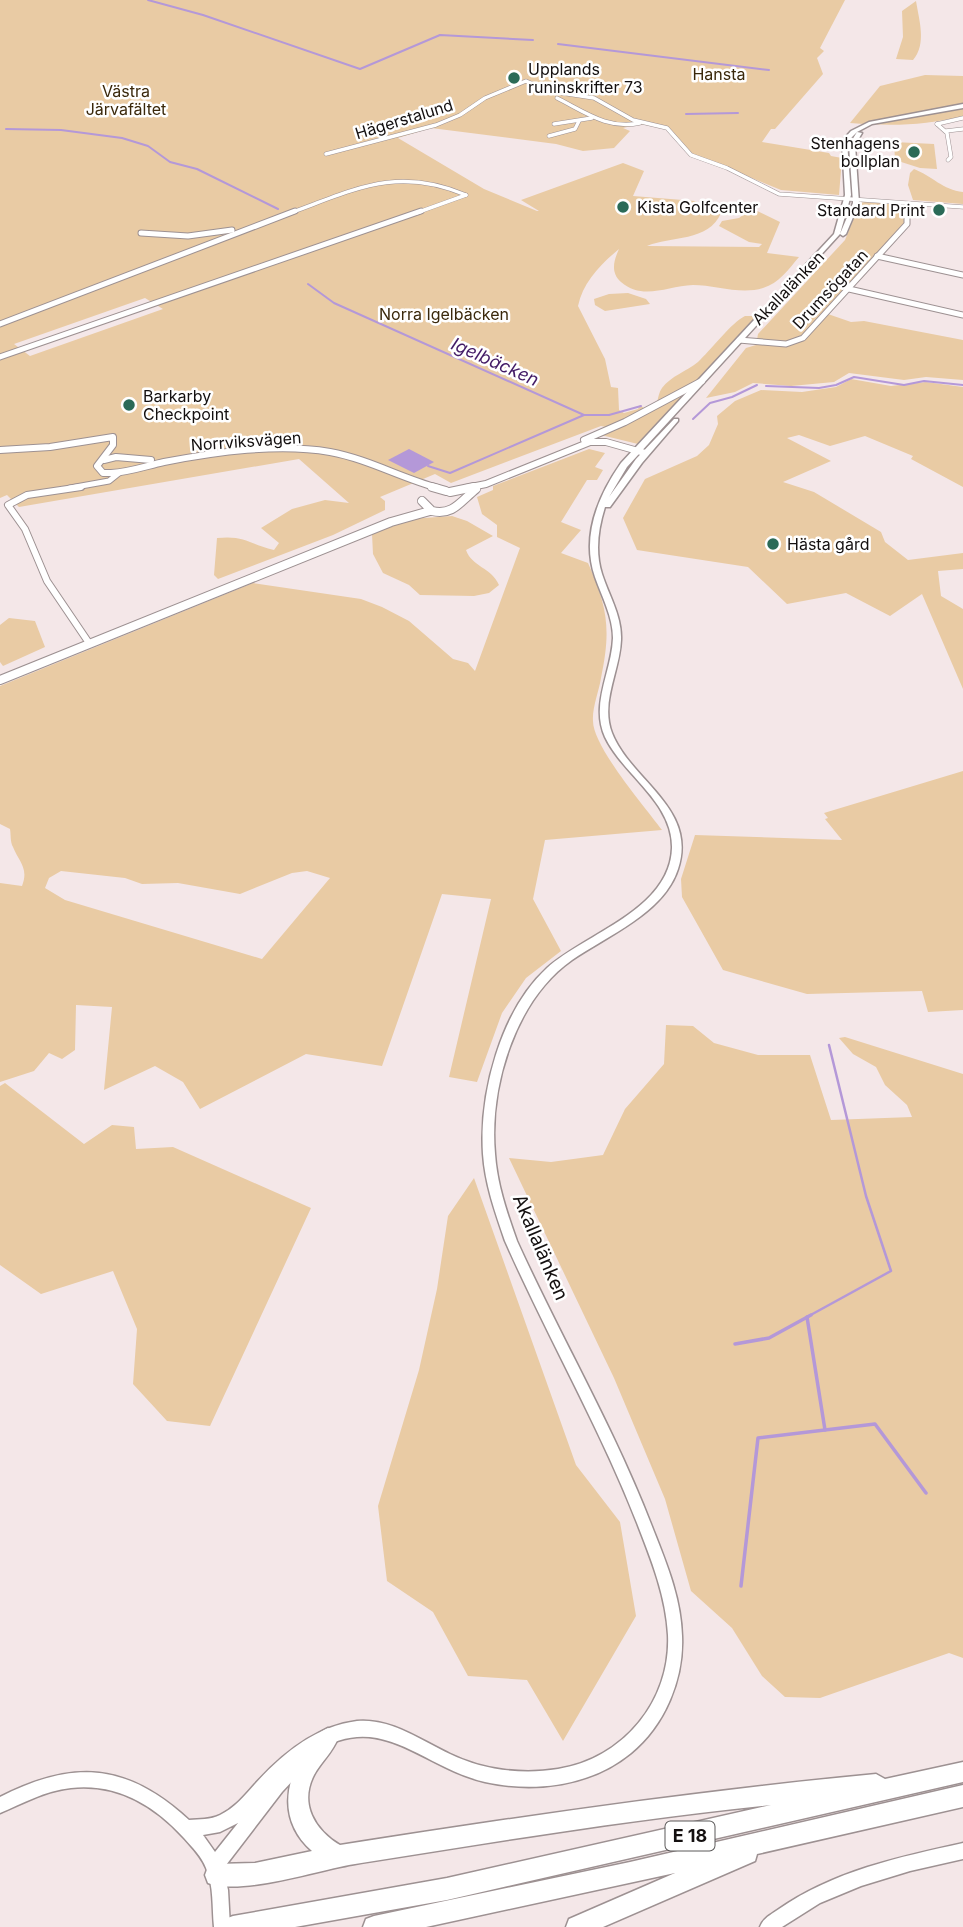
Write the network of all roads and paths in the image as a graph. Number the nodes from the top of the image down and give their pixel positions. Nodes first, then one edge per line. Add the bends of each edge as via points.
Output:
1 (557, 98) dead end
2 (963, 107) edge
3 (592, 118) junction
4 (963, 118) edge
5 (579, 121) junction
6 (640, 123) junction
7 (554, 124) dead end
8 (963, 128) edge
9 (946, 131) junction
10 (549, 136) dead end
11 (326, 154) dead end
12 (948, 160) dead end
13 (847, 200) junction
14 (856, 200) junction
15 (907, 204) junction
16 (963, 207) edge
17 (243, 228) junction
18 (141, 233) dead end
19 (877, 256) junction
20 (963, 275) edge
21 (849, 289) junction
22 (963, 315) edge
23 (78, 323) dead end
24 (0, 324) edge
25 (82, 329) junction
26 (742, 341) junction
27 (0, 357) edge
28 (705, 379) junction
29 (591, 437) junction
30 (113, 441) junction
31 (0, 450) edge
32 (643, 450) junction
33 (557, 454) junction
34 (125, 459) junction
35 (102, 460) junction
36 (172, 461) junction
37 (103, 472) junction
38 (119, 473) junction
39 (401, 476) junction
40 (486, 484) junction
41 (90, 485) junction
42 (448, 492) junction
43 (420, 496) junction
44 (461, 501) junction
45 (430, 510) junction
46 (391, 522) junction
47 (206, 596) junction
48 (145, 621) junction
49 (88, 641) junction
50 (43, 662) junction
51 (0, 678) edge
52 (328, 1738) junction
53 (963, 1772) edge
54 (932, 1779) junction
55 (963, 1796) edge
56 (0, 1805) edge
57 (186, 1828) junction
58 (777, 1839) junction
59 (963, 1851) edge
60 (338, 1857) junction
61 (215, 1871) junction
62 (222, 1927) edge
63 (233, 1927) edge
64 (374, 1927) edge
65 (577, 1927) edge
66 (768, 1927) edge

1 - 3 street, Hägerstalund
2 - 13 main road, Akallalänken via 887,120 853,132 843,146
2 - 14 main road, Akallalänken via 883,122 858,134 852,145
3 - 5 street
3 - 6 street, Hägerstalund via 620,127
4 - 9 street via 937,124
5 - 7 street
5 - 10 street via 576,129
6 - 11 street, Hägerstalund via 598,99 548,91 526,81 436,125
6 - 13 street, Hägerstalund via 667,128 691,155 779,194
8 - 9 street
9 - 12 street
13 - 14 street, Hägerstalund
13 - 26 main road, Akallalänken via 833,240
14 - 15 street, Hägerstalund
14 - 26 main road, Akallalänken via 852,219 839,241
15 - 16 street, Hägerstalund
15 - 19 street, Drumsögatan via 907,224
17 - 18 street via 188,236
17 - 24 street via 116,282
17 - 25 street via 397,180 427,181 466,195
19 - 20 street
19 - 21 street, Drumsögatan
21 - 22 street
21 - 26 street, Drumsögatan via 800,340 786,344
23 - 25 street
25 - 27 street
26 - 28 main road, Akallalänken
26 - 32 main road, Akallalänken
28 - 29 street
28 - 32 main road, Akallalänken
29 - 32 street
29 - 33 street
30 - 31 street
30 - 34 street
30 - 35 street
32 - 33 street via 596,442
32 - 52 main road, Akallalänken via 610,485 593,539 594,561 612,608 617,645 603,706 614,747 666,809 675,833 676,859 664,889 650,904 573,954 535,989 503,1052 488,1124 489,1165 519,1258 616,1455 653,1547 672,1613 675,1653 669,1681 650,1723 629,1745 611,1759 570,1775 525,1780 477,1772 398,1735 371,1728
33 - 40 street
34 - 35 street, Norrviksvägen
34 - 36 street, Norrviksvägen
34 - 38 street via 128,466
35 - 37 street via 97,469
36 - 38 street, Norrviksvägen
36 - 39 street, Norrviksvägen via 309,450 366,460
37 - 38 street, Norrviksvägen
37 - 41 street
38 - 41 street, Norrviksvägen via 109,481
39 - 42 street, Norrviksvägen
39 - 43 street, Norrviksvägen
40 - 42 street
40 - 44 street
41 - 49 street, Norrviksvägen via 27,495 8,505 47,581
42 - 43 street
42 - 44 street
43 - 45 street, Norrviksvägen
43 - 46 street
44 - 45 street via 453,510
45 - 46 street
46 - 47 street
47 - 48 street
47 - 49 street
48 - 49 street
48 - 50 street
49 - 50 street
49 - 51 street
50 - 51 street
52 - 57 main road, Akallalänken via 299,1751 242,1811 224,1822
52 - 60 highway via 303,1774 299,1816 319,1847
52 - 61 main road, Akallalänken via 276,1786
53 - 54 highway, E 18
54 - 60 highway via 745,1797
54 - 63 highway, E 18 via 447,1889
55 - 58 highway, E 18
56 - 57 main road via 43,1785 97,1779 141,1791
57 - 61 main road
58 - 64 highway, E 18
58 - 65 highway
59 - 66 main road via 834,1886 795,1906
60 - 61 highway via 255,1874
61 - 62 main road

